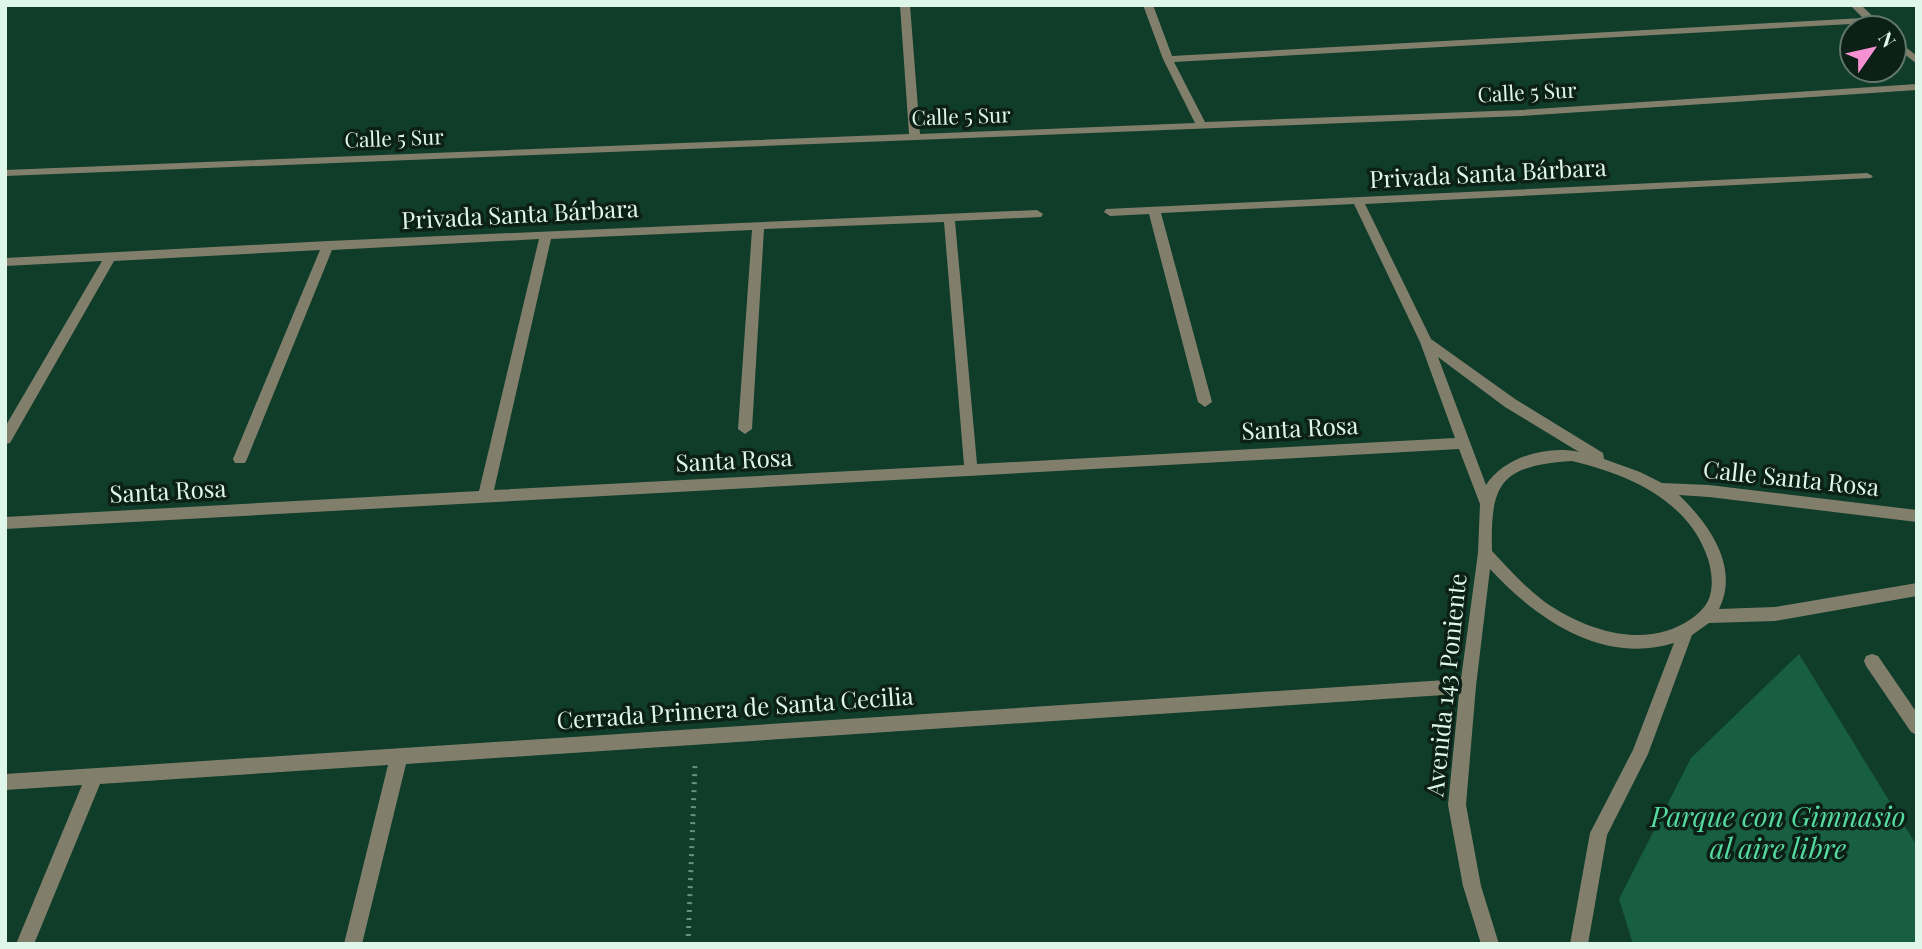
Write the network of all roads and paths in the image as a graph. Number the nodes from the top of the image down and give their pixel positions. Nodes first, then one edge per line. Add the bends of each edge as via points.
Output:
1 (905, 5) edge
2 (1148, 5) edge
3 (1838, 22) edge
4 (1167, 59) junction
5 (1917, 87) edge
6 (1202, 127) junction
7 (915, 138) junction
8 (5, 173) edge
9 (1867, 176) dead end
10 (1358, 201) junction
11 (1153, 210) junction
12 (1110, 212) dead end
13 (1037, 214) dead end
14 (949, 218) junction
15 (758, 226) junction
16 (545, 235) junction
17 (328, 245) junction
18 (110, 257) junction
19 (5, 262) edge
20 (1426, 342) junction
21 (1205, 402) dead end
22 (744, 429) dead end
23 (5, 439) edge
24 (1465, 443) junction
25 (240, 459) dead end
26 (1605, 462) junction
27 (971, 470) junction
28 (1661, 489) junction
29 (485, 497) junction
30 (1485, 501) junction
31 (1917, 516) edge
32 (5, 523) edge
33 (1485, 553) junction
34 (1917, 589) edge
35 (1707, 616) junction
36 (1685, 633) junction
37 (1872, 662) dead end
38 (1468, 686) junction
39 (1917, 727) edge
40 (696, 736) junction
41 (399, 756) junction
42 (95, 775) junction
43 (5, 782) edge
44 (25, 944) edge
45 (352, 944) edge
46 (688, 944) edge
47 (1490, 944) edge
48 (1579, 944) edge

1 - 7 street
2 - 4 street
3 - 4 street
4 - 6 street
5 - 6 street, Calle 5 Sur via 1521,113
6 - 7 street, Calle 5 Sur
7 - 8 street, Calle 5 Sur
9 - 10 street, Privada Santa Bárbara
10 - 11 street, Privada Santa Bárbara
10 - 20 street
11 - 12 street, Privada Santa Bárbara
11 - 21 street
13 - 14 street, Privada Santa Bárbara
14 - 15 street, Privada Santa Bárbara
14 - 27 street
15 - 16 street, Privada Santa Bárbara
15 - 22 street
16 - 17 street, Privada Santa Bárbara
16 - 29 street
17 - 18 street, Privada Santa Bárbara
17 - 25 street
18 - 19 street, Privada Santa Bárbara
18 - 23 street
20 - 24 street
20 - 26 street
24 - 27 street, Santa Rosa
24 - 30 street
26 - 28 street
26 - 30 street via 1541,457 1516,465 1496,480
27 - 29 street, Santa Rosa
28 - 31 street, Calle Santa Rosa
28 - 35 street via 1685,509 1705,536 1717,565 1718,592
29 - 32 street, Santa Rosa
30 - 33 street
33 - 36 street via 1542,608 1577,628 1616,640 1652,642
33 - 38 street, Avenida 143 Poniente
34 - 35 street via 1775,614
35 - 36 street
36 - 48 street via 1640,754 1599,833
37 - 39 street
38 - 40 street, Cerrada Primera de Santa Cecilia
38 - 47 street, Avenida 143 Poniente via 1457,805 1472,886
40 - 41 street, Cerrada Primera de Santa Cecilia
40 - 46 path
41 - 42 street, Cerrada Primera de Santa Cecilia
41 - 45 street
42 - 43 street, Cerrada Primera de Santa Cecilia
42 - 44 street

